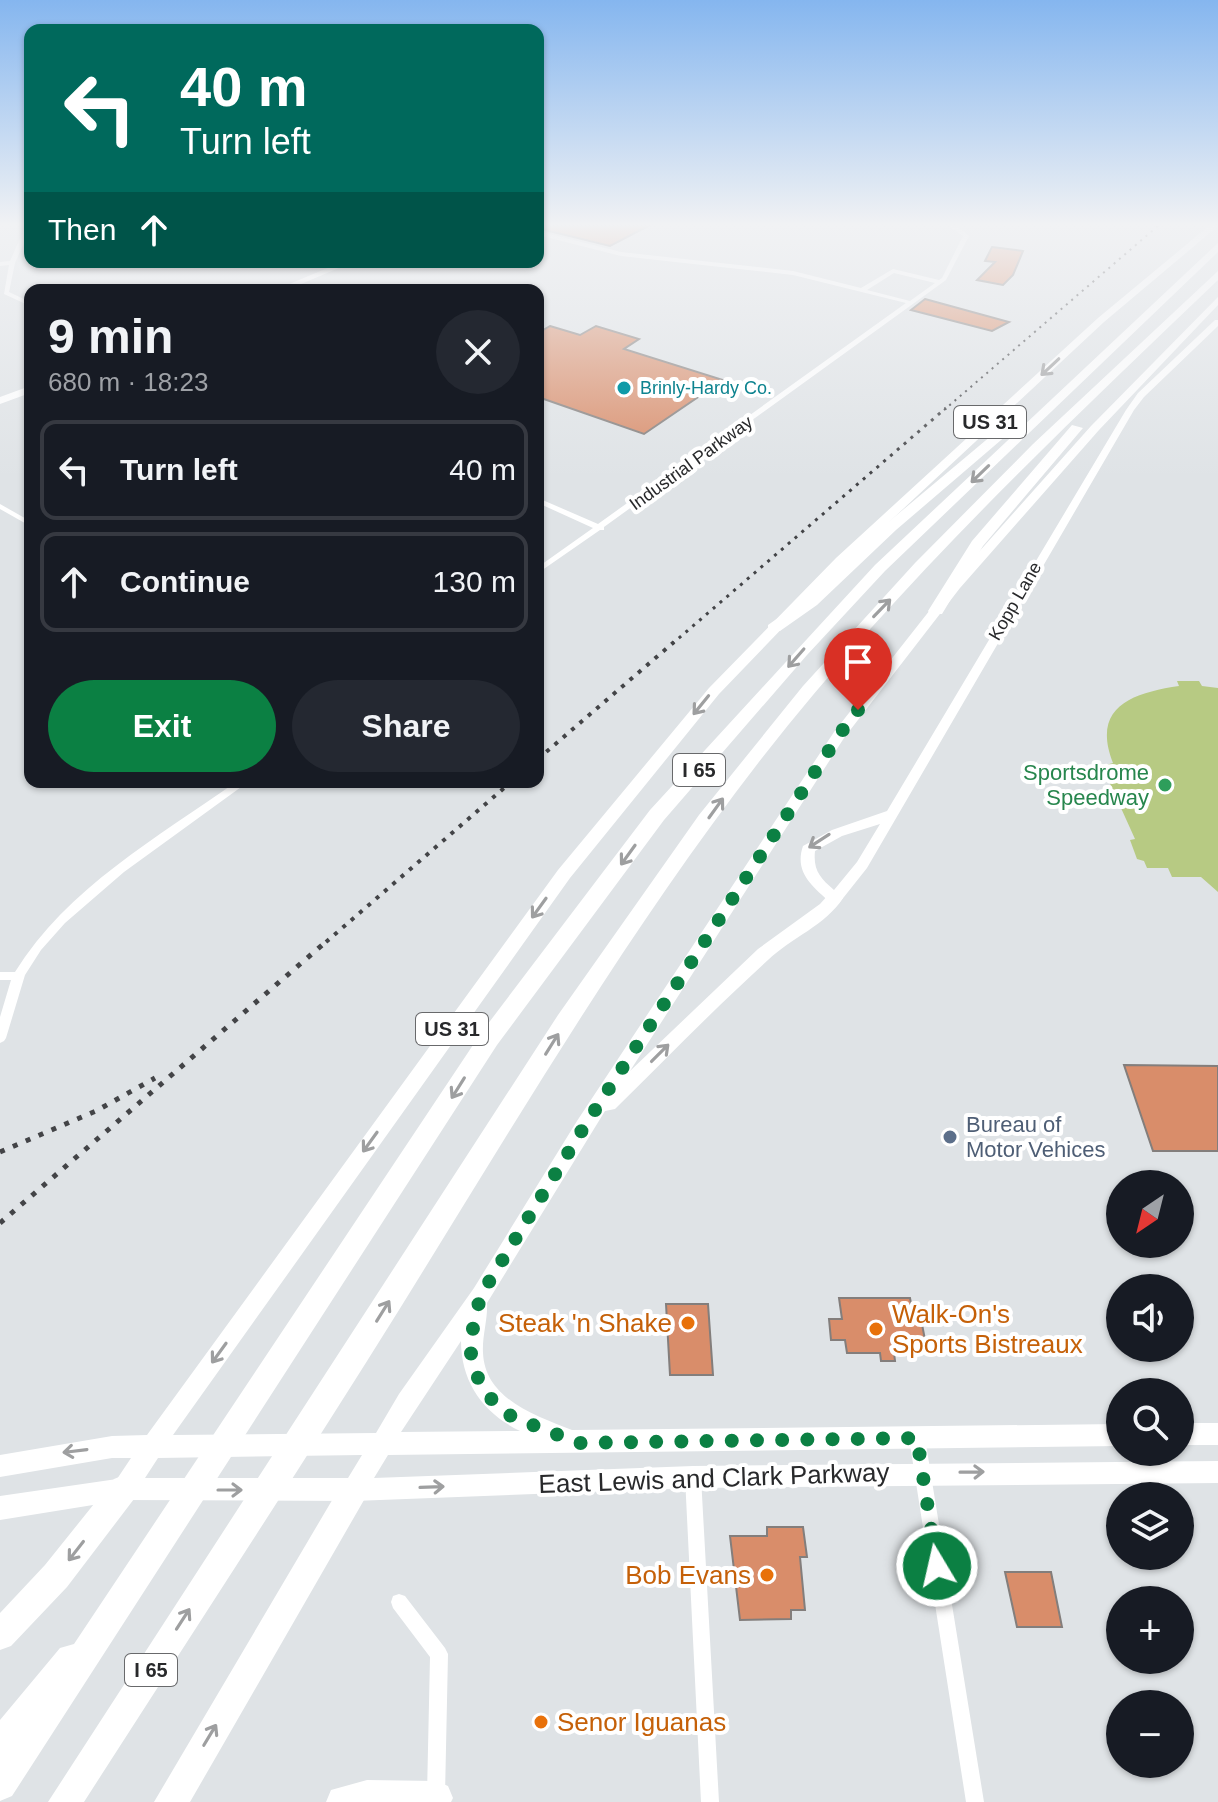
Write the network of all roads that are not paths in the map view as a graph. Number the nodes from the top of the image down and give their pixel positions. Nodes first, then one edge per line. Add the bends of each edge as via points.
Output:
1 (904, 309) edge
2 (1114, 309) edge
3 (1151, 309) edge
4 (1182, 309) edge
5 (1209, 309) edge
6 (1218, 322) edge
7 (1099, 390) junction
8 (24, 391) edge
9 (1062, 394) junction
10 (0, 401) edge
11 (544, 503) edge
12 (0, 506) edge
13 (24, 520) edge
14 (601, 528) junction
15 (544, 567) edge
16 (936, 611) junction
17 (774, 628) junction
18 (235, 788) edge
19 (890, 815) junction
20 (835, 898) junction
21 (0, 976) edge
22 (19, 976) junction
23 (0, 1038) edge
24 (584, 1127) junction
25 (481, 1295) junction
26 (1194, 1434) edge
27 (1218, 1434) edge
28 (1106, 1435) edge
29 (917, 1438) junction
30 (579, 1443) junction
31 (382, 1446) junction
32 (151, 1447) junction
33 (0, 1466) edge
34 (1218, 1472) edge
35 (922, 1473) junction
36 (693, 1477) junction
37 (124, 1489) junction
38 (354, 1490) junction
39 (0, 1508) edge
40 (135, 1582) junction
41 (399, 1602) dead end
42 (0, 1635) edge
43 (0, 1745) edge
44 (0, 1784) edge
45 (436, 1800) edge
46 (67, 1802) edge
47 (171, 1802) edge
48 (343, 1802) edge
49 (710, 1802) edge
50 (975, 1802) edge

1 - 14 street, Industrial Parkway
2 -> 17 main road, US 31
3 - 9 highway, I 65
4 - 7 highway, I 65
5 - 16 main road via 1095,428
6 - 19 street, Kopp Lane via 1130,410
7 - 16 highway via 1097,405 977,544
46 -> 7 highway, I 65 via 606,960 755,755 846,645
8 - 10 main road
9 - 17 highway via 1040,402 811,602
9 -> 40 highway, I 65 via 880,568 657,815 489,1039
11 - 14 street
12 - 13 street
14 - 15 street, Industrial Parkway
16 - 24 main road via 839,735
17 -> 32 main road, US 31 via 714,691 564,874
18 - 22 street via 87,896 38,944
19 - 20 street, Kopp Lane via 862,865
19 -> 20 street via 825,835 808,849 809,876
24 -> 20 main road via 764,953
21 - 22 street
22 - 23 street
24 - 25 main road
25 - 30 main road via 470,1350 492,1400 512,1417
25 - 31 main road
26 - 27 main road
28 - 29 main road, East Lewis and Clark Parkway
29 - 30 main road, East Lewis and Clark Parkway
29 - 35 street
30 - 31 main road, East Lewis and Clark Parkway
31 - 32 main road, East Lewis and Clark Parkway
31 - 38 main road
32 -> 33 main road, East Lewis and Clark Parkway via 72,1451
32 - 37 main road
35 -> 34 main road, East Lewis and Clark Parkway
35 - 36 main road, East Lewis and Clark Parkway
35 - 50 street
38 -> 36 main road, East Lewis and Clark Parkway
36 - 49 street
37 -> 38 main road, East Lewis and Clark Parkway
37 - 39 main road, East Lewis and Clark Parkway
37 -> 42 highway via 56,1576
47 -> 38 highway
40 - 43 highway
40 - 44 highway, I 65
41 - 45 street via 439,1654
45 - 48 highway via 367,1797

